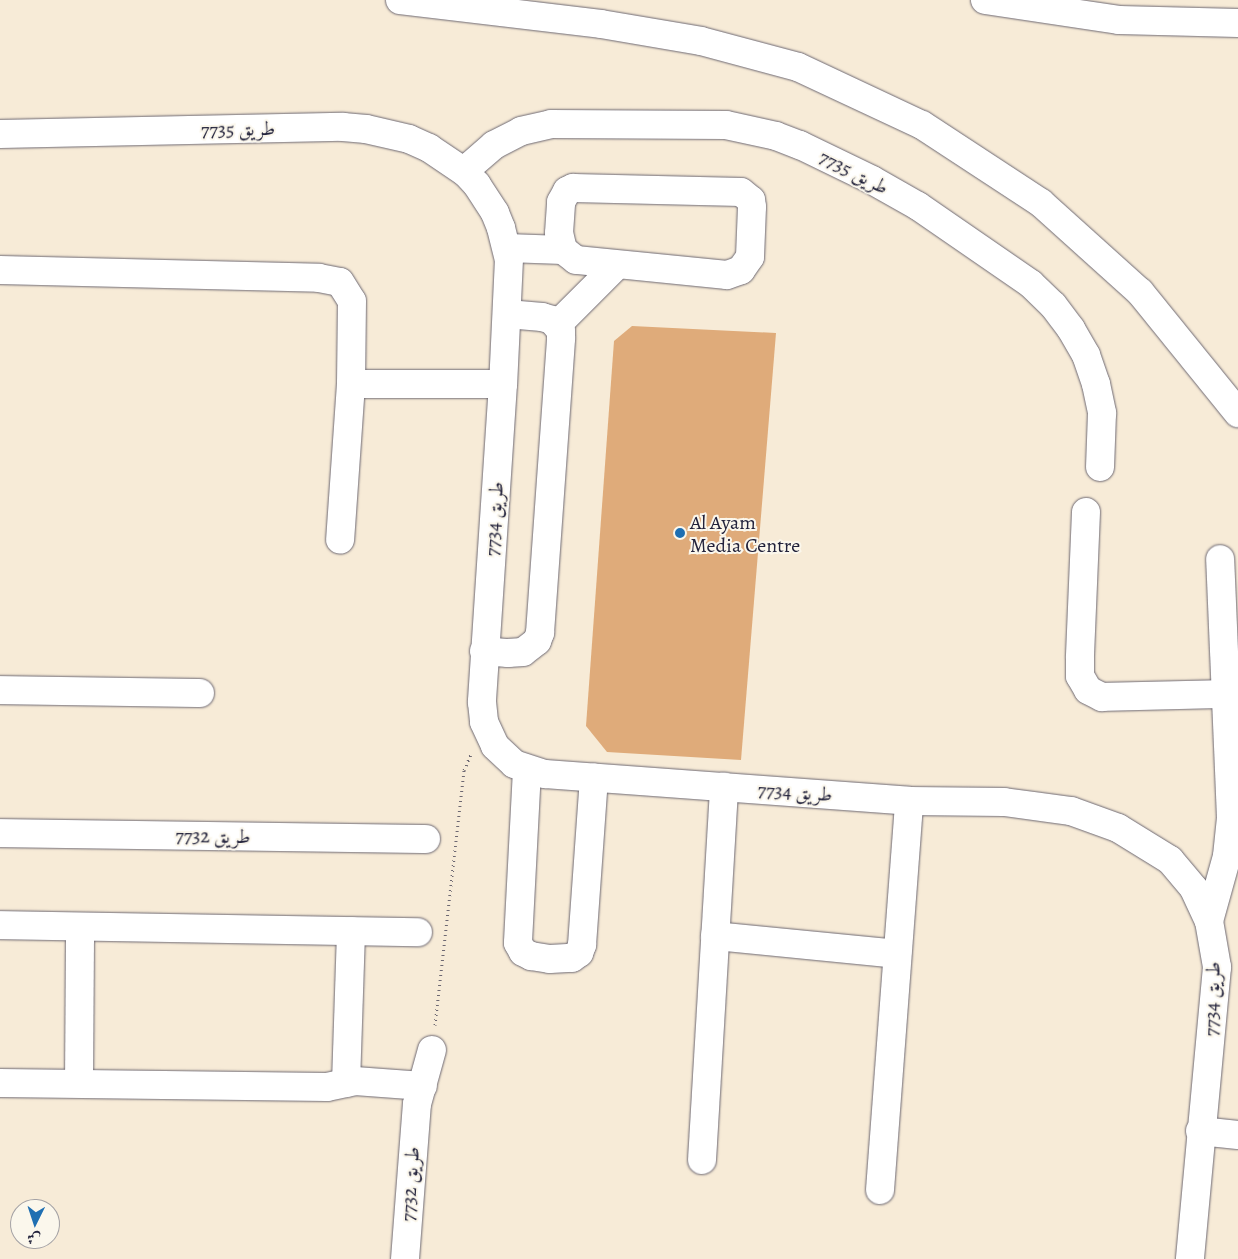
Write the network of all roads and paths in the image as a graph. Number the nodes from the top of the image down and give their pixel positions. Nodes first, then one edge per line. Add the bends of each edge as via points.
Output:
1 (400, 0) edge
2 (985, 0) edge
3 (1238, 23) edge
4 (0, 134) edge
5 (466, 173) junction
6 (562, 250) junction
7 (508, 254) junction
8 (617, 265) junction
9 (0, 270) edge
10 (507, 314) junction
11 (557, 325) junction
12 (351, 384) junction
13 (503, 384) junction
14 (1238, 413) edge
15 (1100, 467) dead end
16 (1086, 512) dead end
17 (340, 540) dead end
18 (1220, 559) dead end
19 (484, 650) junction
20 (0, 690) edge
21 (200, 693) dead end
22 (1226, 694) junction
23 (484, 722) junction
24 (527, 770) junction
25 (594, 777) junction
26 (724, 786) junction
27 (909, 801) junction
28 (0, 833) edge
29 (426, 838) dead end
30 (1209, 921) junction
31 (0, 925) edge
32 (80, 927) junction
33 (351, 931) junction
34 (418, 932) dead end
35 (715, 936) junction
36 (897, 954) junction
37 (432, 1050) joint
38 (0, 1083) edge
39 (79, 1083) junction
40 (346, 1083) junction
41 (422, 1086) junction
42 (1200, 1131) junction
43 (1238, 1135) edge
44 (702, 1160) dead end
45 (880, 1190) dead end
46 (405, 1259) edge
47 (1190, 1259) edge

1 - 14 main road via 601,24 701,41 798,67 922,125 1041,203 1140,292
2 - 3 main road via 1119,20
4 - 5 main road, طريق 7735 via 366,129 409,139 429,148
5 - 7 main road, طريق 7735 via 495,213
5 - 15 main road, طريق 7735 via 494,145 521,131 551,124 726,125 800,145 918,206 1025,280 1053,305 1086,355 1096,384 1102,413
6 - 7 main road
6 - 8 main road via 576,260
6 - 8 main road via 560,202 573,188 735,191 751,200 750,257 735,274
7 - 10 main road, طريق 7734
8 - 11 main road
9 - 12 main road via 319,278 340,282 352,301
10 - 11 main road via 542,317
10 - 13 main road, طريق 7734
11 - 19 main road via 562,338 540,633 537,641 523,652
12 - 13 main road
12 - 17 main road
13 - 19 main road, طريق 7734
16 - 22 main road via 1080,676 1088,690 1102,697
18 - 22 main road
19 - 23 main road, طريق 7734
20 - 21 main road
22 - 30 main road via 1231,818 1227,856
23 - 24 main road, طريق 7734 via 495,746 514,764
23 - 37 path via 464,770
24 - 25 main road, طريق 7734
24 - 25 main road via 518,944 531,956 550,959 572,958 582,945
25 - 26 main road, طريق 7734
26 - 27 main road, طريق 7734
26 - 35 main road
27 - 30 main road, طريق 7734 via 1004,802 1071,811 1118,828 1170,860 1194,889
27 - 36 main road
28 - 29 main road, طريق 7732
30 - 42 main road, طريق 7734 via 1217,968
31 - 32 main road
32 - 33 main road
32 - 39 main road
33 - 34 main road
33 - 40 main road
35 - 36 main road
35 - 44 main road
36 - 45 main road
37 - 41 main road, طريق 7732
38 - 39 main road
39 - 40 main road via 327,1087
40 - 41 main road via 368,1081
41 - 46 main road, طريق 7732 via 416,1114
42 - 43 main road
42 - 47 main road, طريق 7734

